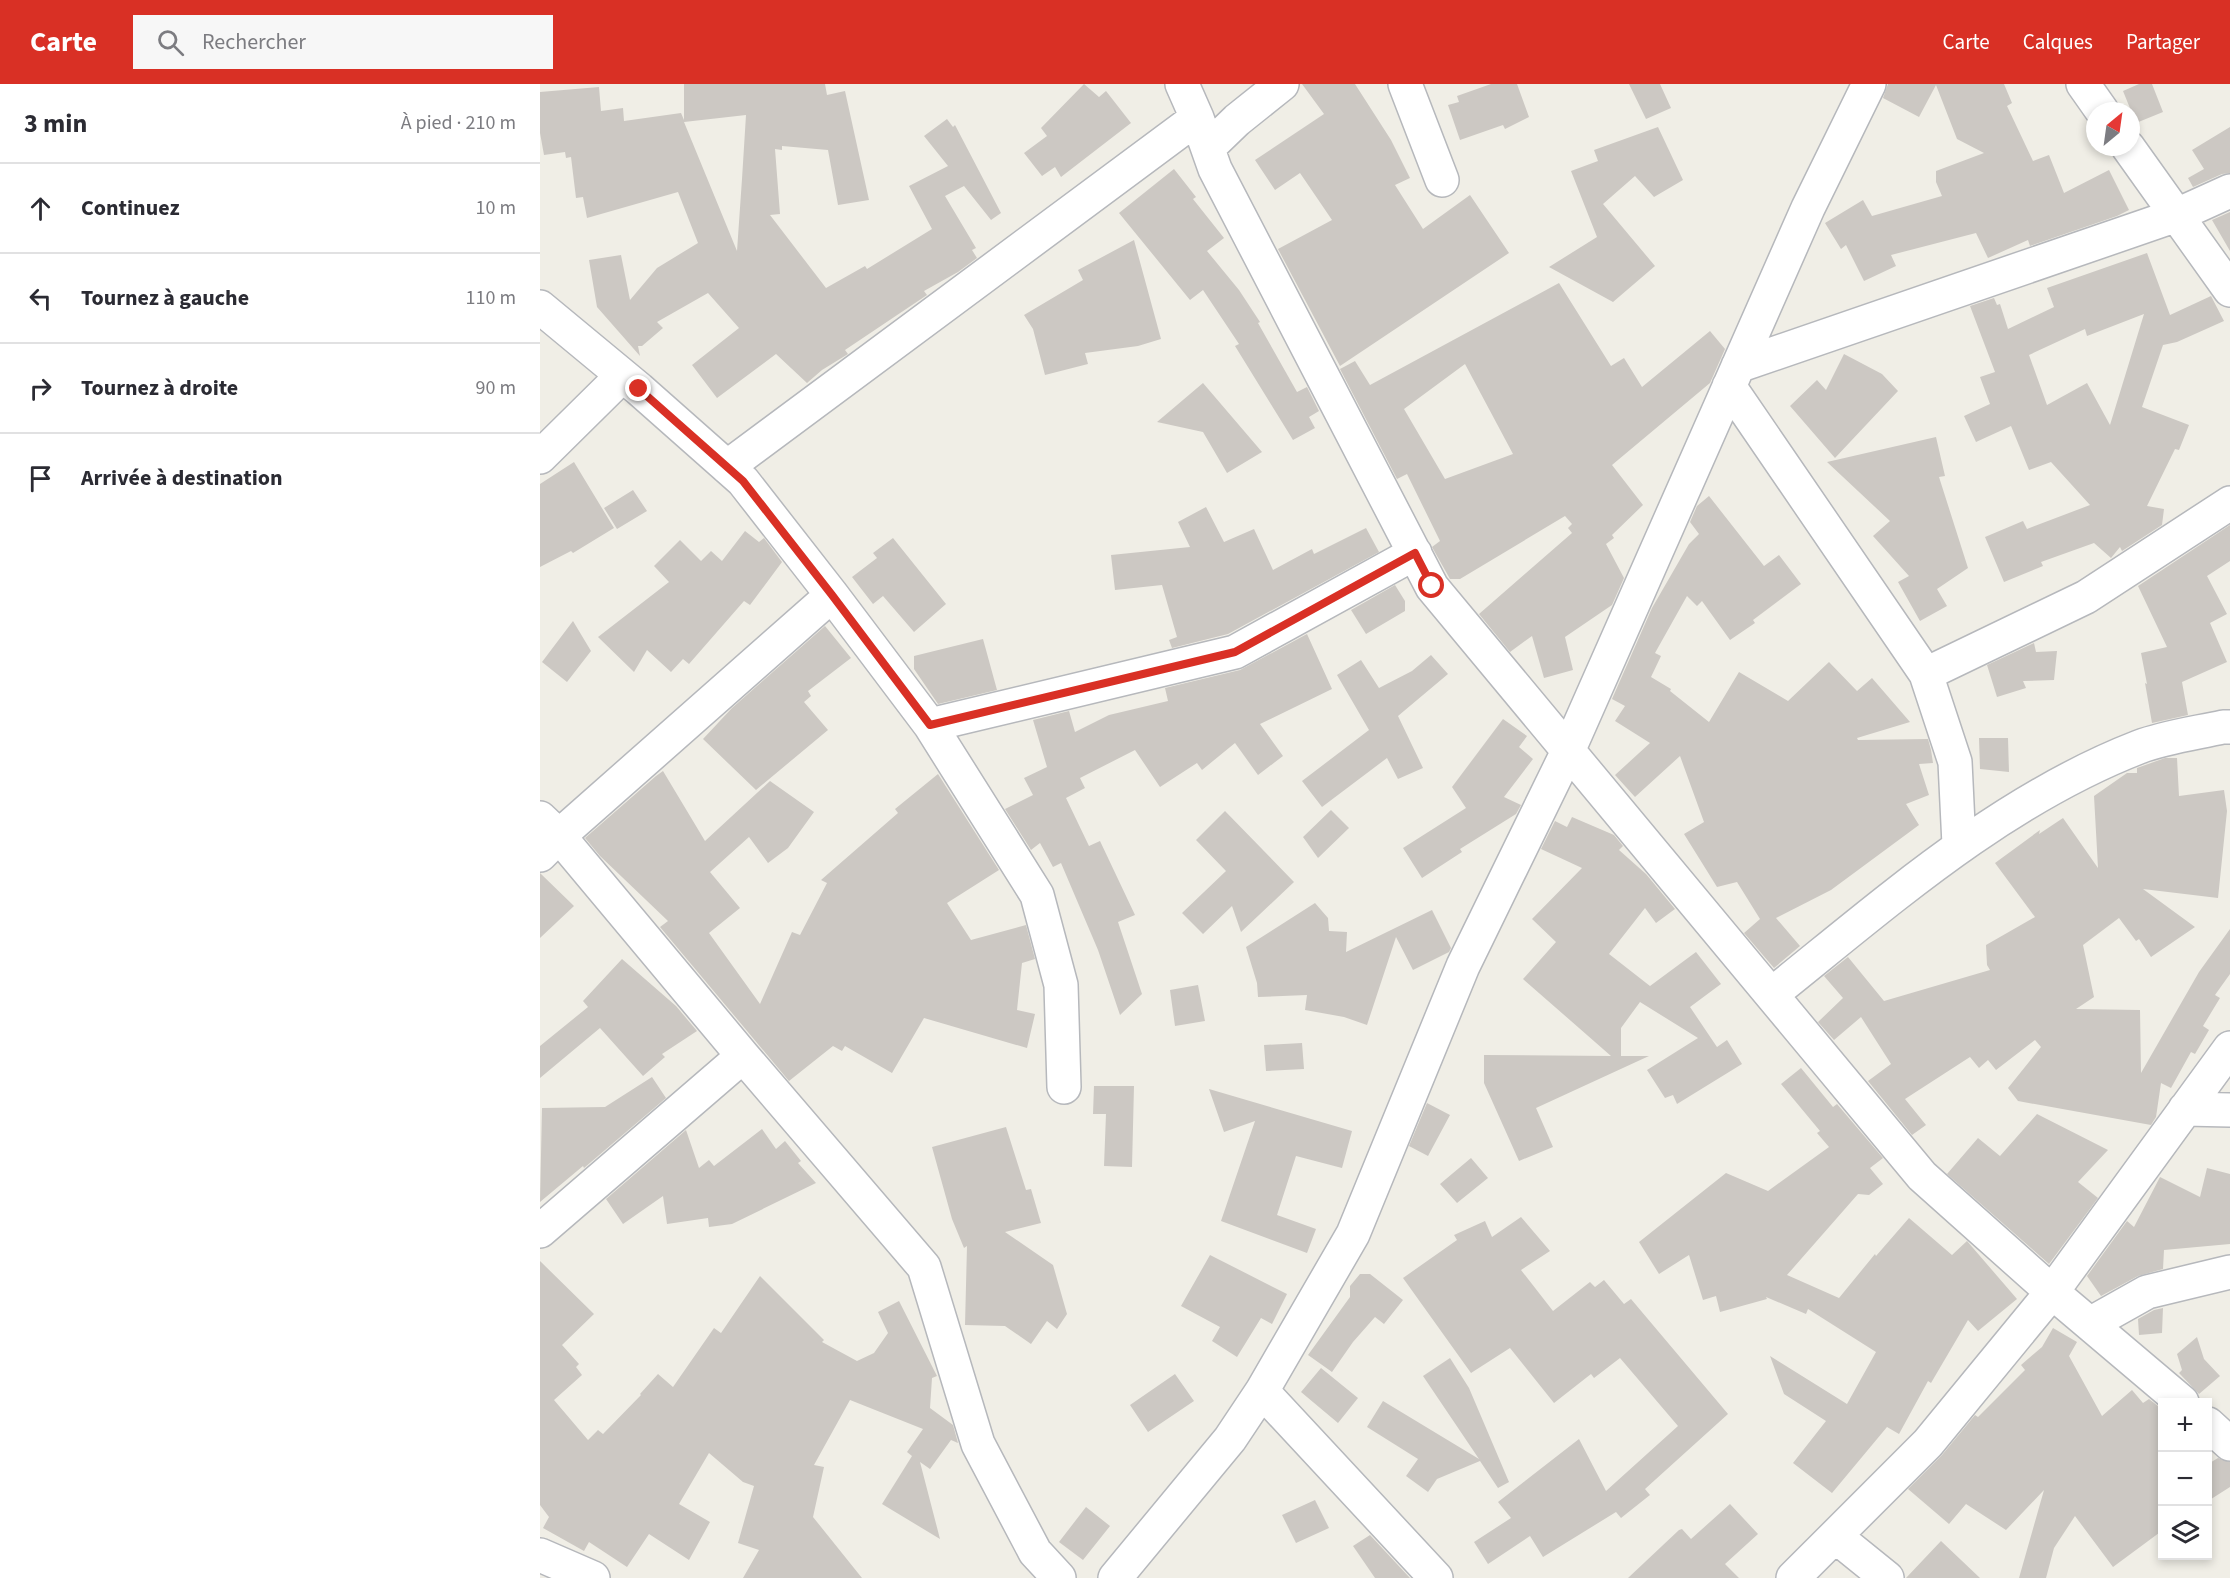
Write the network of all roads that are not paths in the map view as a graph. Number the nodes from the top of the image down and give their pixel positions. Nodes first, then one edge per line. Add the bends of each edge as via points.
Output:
1 (1182, 84) edge
2 (1282, 84) edge
3 (1405, 84) edge
4 (1869, 84) edge
5 (2083, 84) edge
6 (2096, 102) edge
7 (1202, 133) junction
8 (2134, 156) edge
9 (1442, 180) dead end
10 (2230, 191) edge
11 (2177, 215) junction
12 (2230, 290) edge
13 (540, 307) edge
14 (622, 376) junction
15 (1734, 376) junction
16 (540, 457) edge
17 (727, 467) junction
18 (2230, 503) edge
19 (1415, 553) junction
20 (832, 595) junction
21 (1926, 674) junction
22 (930, 725) junction
23 (2230, 727) edge
24 (1569, 749) junction
25 (546, 836) edge
26 (1959, 846) junction
27 (1772, 994) junction
28 (2230, 1048) edge
29 (743, 1056) junction
30 (1064, 1088) dead end
31 (2185, 1109) junction
32 (2230, 1110) edge
33 (540, 1231) edge
34 (2230, 1272) edge
35 (2052, 1292) junction
36 (2090, 1324) junction
37 (1262, 1392) junction
38 (2177, 1398) edge
39 (2212, 1428) edge
40 (2230, 1444) edge
41 (1835, 1536) junction
42 (540, 1555) edge
43 (593, 1578) edge
44 (1059, 1578) edge
45 (1115, 1578) edge
46 (1436, 1578) edge
47 (1793, 1578) edge
48 (1887, 1578) edge

1 - 7 street
2 - 7 street via 1237,120
3 - 9 street
4 - 15 street via 1808,208
5 - 6 street
7 - 17 street
7 - 19 street via 1215,169
8 - 11 street
10 - 11 street
11 - 12 street
11 - 15 street
13 - 14 street
14 - 16 street
14 - 17 street
15 - 21 street
15 - 24 street
17 - 20 street via 743,481
18 - 21 street via 2086,597
19 - 22 street via 1235,652
19 - 24 street via 1432,586
20 - 22 street
20 - 25 street
21 - 26 street via 1955,762
22 - 30 street via 1037,895 1061,985
23 - 26 street via 2141,746 2109,760 2067,779
24 - 27 street
24 - 37 street via 1463,966 1353,1234
25 - 29 street
26 - 27 street
27 - 35 street via 1922,1176
28 - 31 street
29 - 33 street
29 - 44 street via 924,1267 978,1444 1035,1552
31 - 32 street
31 - 35 street
34 - 36 street via 2147,1292
35 - 36 street
35 - 41 street via 1928,1443
36 - 38 street
37 - 45 street via 1230,1439
37 - 46 street
39 - 40 street
41 - 47 street
41 - 48 street
42 - 43 street

